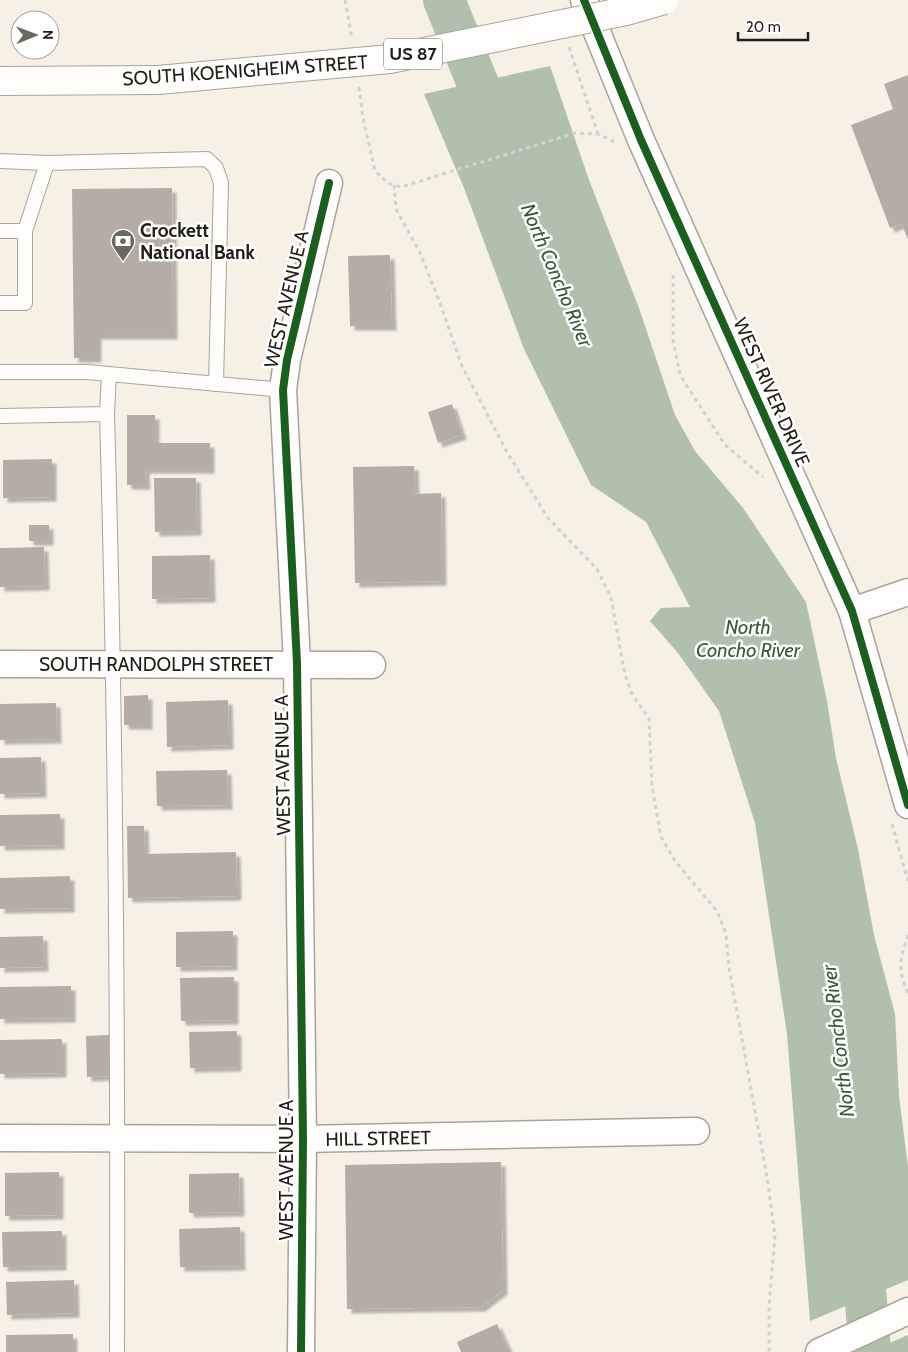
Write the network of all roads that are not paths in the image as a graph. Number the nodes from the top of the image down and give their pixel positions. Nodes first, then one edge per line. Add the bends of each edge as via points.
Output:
1 (584, 0) edge
2 (664, 0) edge
3 (0, 81) edge
4 (0, 161) edge
5 (47, 163) junction
6 (329, 183) dead end
7 (0, 231) edge
8 (26, 231) junction
9 (0, 303) edge
10 (0, 372) edge
11 (109, 374) junction
12 (216, 384) junction
13 (283, 390) junction
14 (107, 414) junction
15 (0, 416) edge
16 (908, 592) edge
17 (852, 611) junction
18 (297, 663) junction
19 (0, 664) edge
20 (114, 664) junction
21 (372, 664) dead end
22 (899, 811) edge
23 (696, 1131) dead end
24 (0, 1138) edge
25 (118, 1139) junction
26 (303, 1139) junction
27 (908, 1310) edge
28 (117, 1352) edge
29 (301, 1352) edge
30 (818, 1352) edge

1 - 17 street, WEST RIVER DRIVE via 641,140
2 - 3 main road, SOUTH KOENIGHEIM STREET / US 87, bridge via 626,11 390,59 158,80
4 - 5 lane
5 - 8 lane
5 - 12 lane via 207,159 216,168 221,183
6 - 13 street, WEST AVENUE A via 287,360
7 - 8 lane
8 - 9 lane via 25,303
10 - 11 lane
11 - 12 lane
11 - 14 lane
12 - 13 lane
13 - 18 street, WEST AVENUE A
14 - 15 lane
14 - 20 lane
16 - 17 street
17 - 22 street, WEST RIVER DRIVE
18 - 20 street, SOUTH RANDOLPH STREET
18 - 21 street, SOUTH RANDOLPH STREET
18 - 26 street, WEST AVENUE A
19 - 20 street, SOUTH RANDOLPH STREET
20 - 25 lane
23 - 26 street, HILL STREET
24 - 25 street, HILL STREET
25 - 26 street, HILL STREET
25 - 28 lane
26 - 29 street, WEST AVENUE A
27 - 30 street

